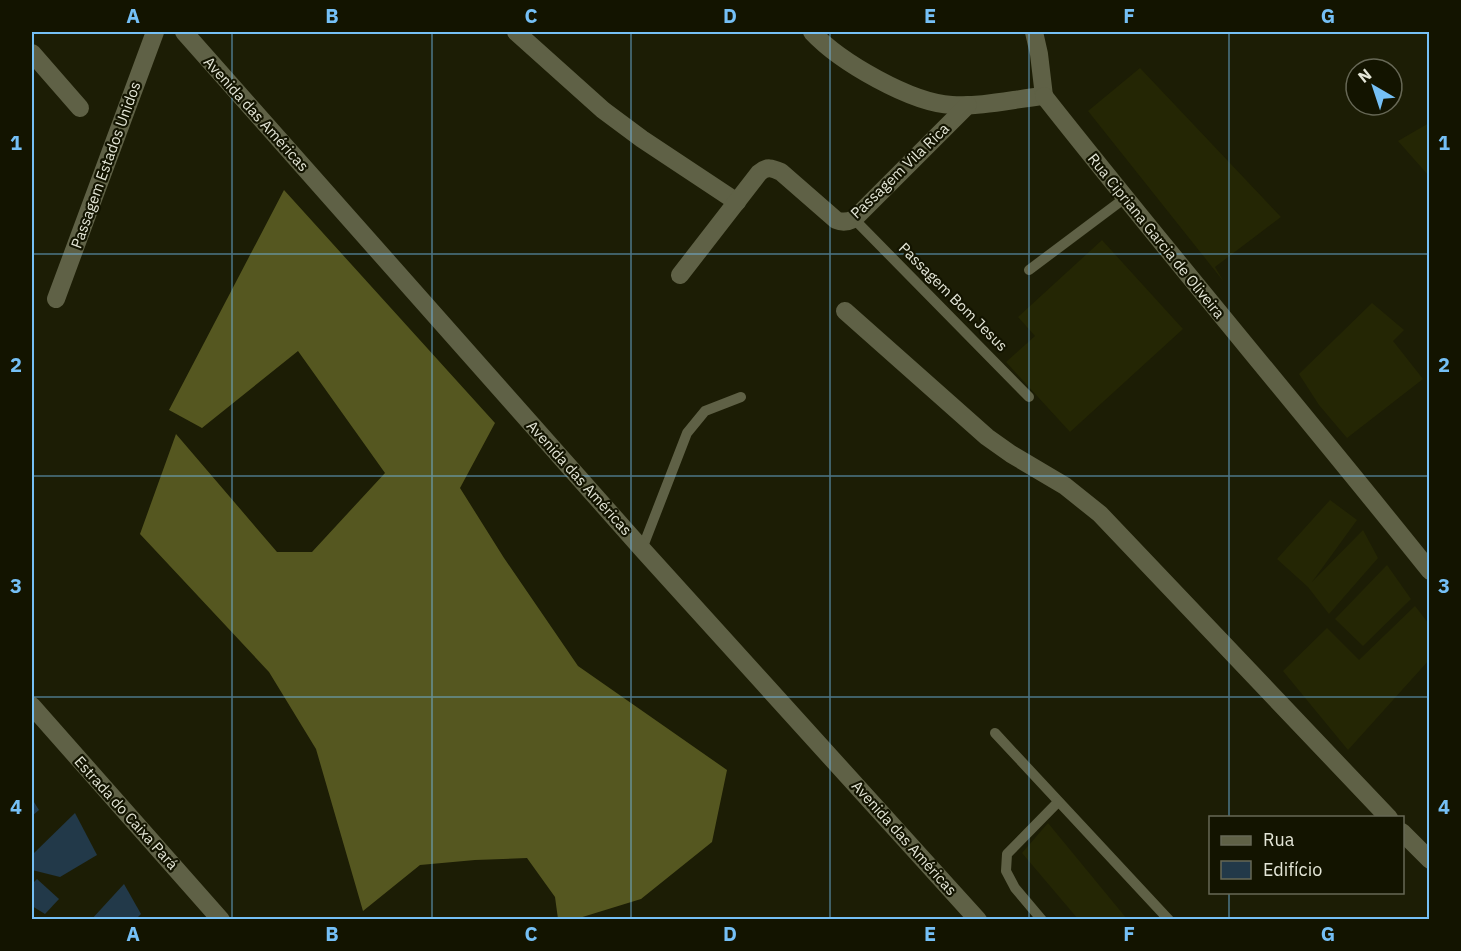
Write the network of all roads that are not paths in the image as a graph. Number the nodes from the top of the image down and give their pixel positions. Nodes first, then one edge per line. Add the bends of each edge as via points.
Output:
1 (155, 32) edge
2 (184, 32) edge
3 (516, 32) edge
4 (812, 32) edge
5 (1034, 32) edge
6 (32, 53) edge
7 (1044, 96) junction
8 (968, 105) junction
9 (80, 108) dead end
10 (1125, 198) junction
11 (737, 202) junction
12 (855, 219) junction
13 (1029, 270) dead end
14 (680, 275) dead end
15 (56, 299) dead end
16 (845, 310) dead end
17 (741, 397) dead end
18 (1029, 397) dead end
19 (642, 549) junction
20 (1430, 571) edge
21 (32, 706) edge
22 (994, 733) dead end
23 (1058, 802) junction
24 (1387, 816) edge
25 (1404, 834) edge
26 (1430, 860) edge
27 (221, 920) edge
28 (978, 920) edge
29 (1042, 920) edge
30 (1169, 920) edge

1 - 15 street, Passagem Estados Unidos
2 - 19 street, Avenida das Américas
3 - 11 street via 642,140
4 - 8 street via 849,62 886,84 951,106
5 - 7 street
6 - 9 street
7 - 8 street
7 - 10 street, Rua Cipriana Garcia de Oliveira
8 - 12 street, Passagem Vila Rica
10 - 13 lane
10 - 20 street, Rua Cipriana Garcia de Oliveira
11 - 12 street, Passagem Vila Rica via 759,173 771,168 781,172 836,220
11 - 14 street, Passagem Vila Rica
12 - 18 lane, Passagem Bom Jesus
16 - 24 street via 987,437 1065,486 1100,514
17 - 19 lane via 705,411 687,433
19 - 28 street, Avenida das Américas
21 - 27 street, Estrada do Caixa Pará
22 - 23 lane
23 - 29 lane via 1007,854 1006,871 1015,888
23 - 30 lane
25 - 26 street

